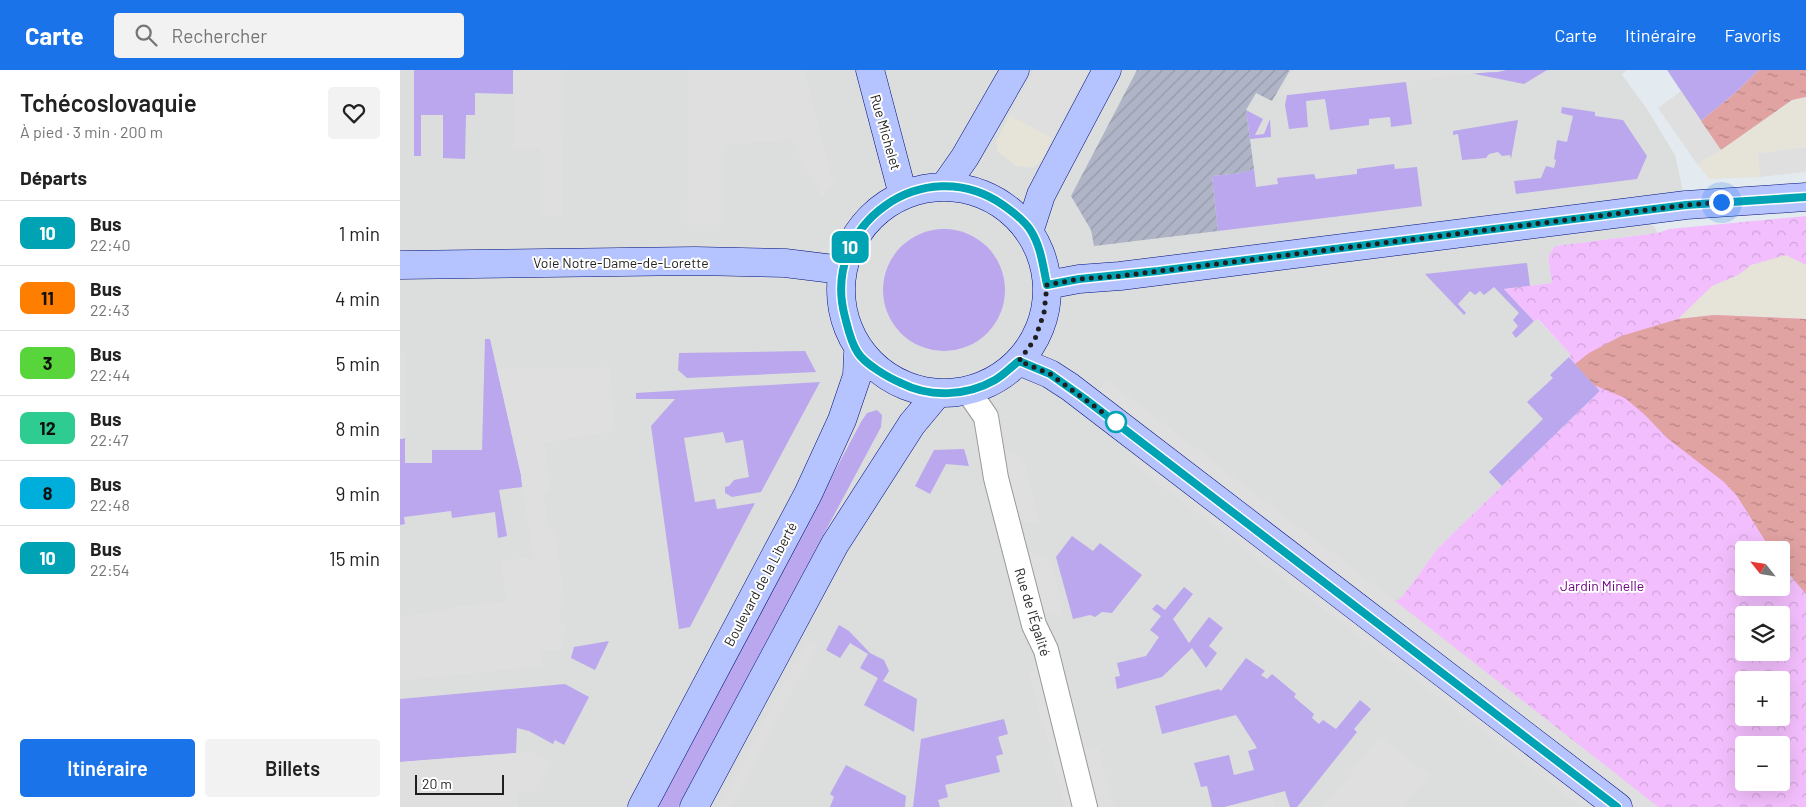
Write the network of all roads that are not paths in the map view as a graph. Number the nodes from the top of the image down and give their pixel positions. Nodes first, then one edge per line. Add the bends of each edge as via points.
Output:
1 (870, 70) edge
2 (1015, 70) edge
3 (1107, 70) edge
4 (944, 187) junction
5 (903, 195) junction
6 (1806, 197) edge
7 (1030, 229) junction
8 (400, 265) edge
9 (842, 270) junction
10 (1047, 285) junction
11 (858, 354) junction
12 (1019, 361) junction
13 (968, 390) junction
14 (937, 394) junction
15 (642, 807) edge
16 (694, 807) edge
17 (1085, 807) edge
18 (1618, 807) edge

1 - 5 main road, Rue Michelet
2 - 4 main road
3 - 7 main road via 1052,172
4 - 5 main road
4 - 7 main road via 963,188 994,199
5 - 9 main road via 880,208 862,228
6 - 10 main road via 1686,205
7 - 10 main road via 1042,257
8 - 9 main road, Voie Notre-Dame-de-Lorette via 695,261 784,263
9 - 11 main road via 841,301
10 - 12 main road via 1044,313 1035,339
11 - 14 main road via 886,376 910,388
11 - 15 main road, Boulevard de la Liberté via 857,376 842,420 808,494
12 - 13 main road via 996,380
12 - 18 main road via 1070,387
13 - 14 main road
13 - 17 street, Rue de l'Égalité via 986,417 1000,498 1034,625 1046,650
14 - 16 main road via 912,424 836,544

